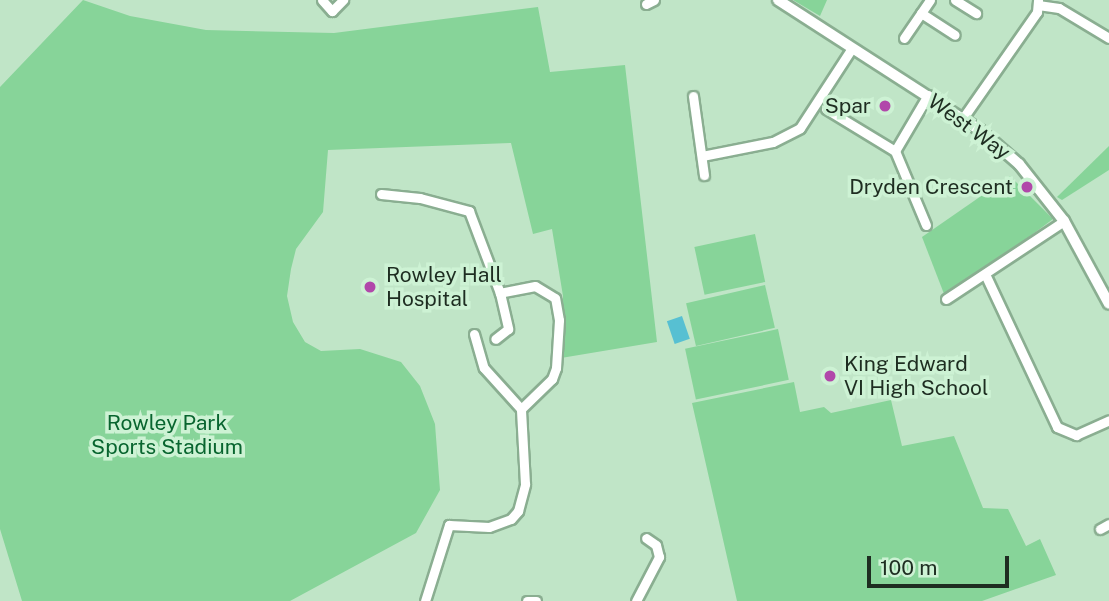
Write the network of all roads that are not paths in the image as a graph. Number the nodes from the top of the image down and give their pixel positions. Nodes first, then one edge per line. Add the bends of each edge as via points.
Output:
1 (322, 0) edge
2 (343, 0) edge
3 (778, 0) edge
4 (930, 0) edge
5 (955, 0) edge
6 (1038, 2) edge
7 (1061, 4) edge
8 (921, 13) junction
9 (976, 13) dead end
10 (955, 35) dead end
11 (904, 38) dead end
12 (1109, 38) edge
13 (852, 48) junction
14 (928, 95) junction
15 (693, 96) dead end
16 (826, 109) dead end
17 (962, 118) junction
18 (895, 151) junction
19 (702, 156) junction
20 (704, 175) dead end
21 (381, 194) dead end
22 (1063, 221) junction
23 (926, 225) dead end
24 (985, 274) junction
25 (500, 293) junction
26 (946, 299) dead end
27 (1109, 304) edge
28 (474, 334) dead end
29 (495, 339) dead end
30 (521, 409) junction
31 (1109, 420) edge
32 (646, 538) dead end
33 (425, 601) edge
34 (527, 601) edge
35 (536, 601) edge
36 (636, 601) edge

1 - 2 street via 332,11
3 - 13 street, West Way
4 - 8 street
5 - 9 street
6 - 7 street
6 - 17 street via 1034,16
7 - 12 street
8 - 10 street
8 - 11 street
13 - 14 street, West Way
13 - 19 street via 800,128 773,142
14 - 17 street, West Way
14 - 18 street
15 - 19 street
16 - 18 street
17 - 22 street, West Way via 1019,164
18 - 23 street
19 - 20 street
21 - 25 street via 469,211
22 - 24 street
22 - 27 street, West Way
24 - 26 street
24 - 31 street via 1057,426 1076,435
25 - 29 street via 508,329
25 - 30 street via 542,287 559,307 552,379
28 - 30 street via 484,368
30 - 33 street via 525,484 518,511 512,519 489,527 449,525
32 - 36 street via 656,545 659,557
34 - 35 street

